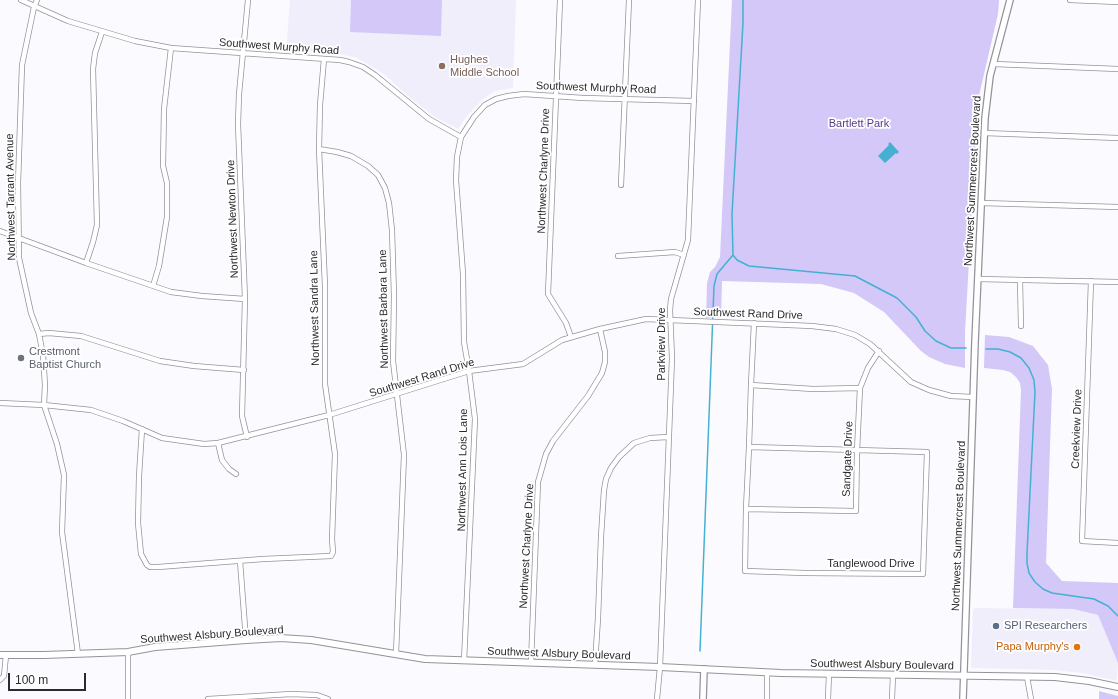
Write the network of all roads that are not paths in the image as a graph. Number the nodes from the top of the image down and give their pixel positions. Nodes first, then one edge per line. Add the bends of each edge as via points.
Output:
1 (21, 0) edge
2 (37, 0) edge
3 (248, 0) edge
4 (560, 0) edge
5 (629, 0) edge
6 (698, 0) edge
7 (1010, 0) edge
8 (1070, 0) edge
9 (1118, 2) edge
10 (34, 7) junction
11 (102, 32) junction
12 (171, 48) junction
13 (242, 53) junction
14 (324, 58) junction
15 (994, 64) junction
16 (1118, 69) edge
17 (556, 95) junction
18 (625, 98) junction
19 (694, 101) junction
20 (984, 134) junction
21 (461, 137) junction
22 (1118, 138) edge
23 (319, 149) junction
24 (621, 185) dead end
25 (981, 203) junction
26 (1118, 207) edge
27 (0, 231) edge
28 (19, 237) junction
29 (684, 255) junction
30 (618, 256) dead end
31 (86, 263) junction
32 (978, 279) junction
33 (1020, 280) junction
34 (1091, 281) junction
35 (1118, 282) edge
36 (153, 286) junction
37 (245, 299) junction
38 (670, 320) junction
39 (754, 323) junction
40 (1021, 326) dead end
41 (600, 329) junction
42 (39, 334) junction
43 (571, 337) junction
44 (879, 352) junction
45 (244, 370) junction
46 (469, 371) junction
47 (751, 385) junction
48 (860, 388) junction
49 (396, 394) junction
50 (973, 397) junction
51 (0, 403) edge
52 (44, 404) junction
53 (329, 415) junction
54 (142, 429) junction
55 (247, 437) junction
56 (668, 437) junction
57 (218, 443) junction
58 (749, 447) junction
59 (857, 451) junction
60 (236, 474) dead end
61 (746, 509) junction
62 (1118, 543) edge
63 (240, 561) junction
64 (246, 640) junction
65 (128, 652) junction
66 (78, 654) junction
67 (396, 654) junction
68 (3, 655) edge
69 (464, 661) junction
70 (531, 663) junction
71 (595, 664) junction
72 (660, 667) junction
73 (704, 668) junction
74 (768, 672) junction
75 (829, 674) junction
76 (893, 675) junction
77 (964, 676) junction
78 (1028, 676) junction
79 (2, 678) edge
80 (1118, 687) edge
81 (272, 697) edge
82 (128, 699) edge
83 (208, 699) edge
84 (328, 699) edge
85 (657, 699) edge
86 (703, 699) edge
87 (766, 699) edge
88 (828, 699) edge
89 (892, 699) edge
90 (963, 699) edge
91 (1031, 699) edge

1 - 10 street, Southwest Murphy Road
2 - 10 street, Northwest Tarrant Avenue
3 - 13 street, Northwest Newton Drive
4 - 17 street, Northwest Charlyne Drive
5 - 18 street
6 - 19 street, Parkview Drive
7 - 15 street, Northwest Summercrest Boulevard
8 - 9 street
10 - 11 street, Southwest Murphy Road via 68,22
10 - 28 street, Northwest Tarrant Avenue via 22,65
11 - 12 street, Southwest Murphy Road
11 - 31 street via 95,53 93,75 97,226
12 - 13 street, Southwest Murphy Road
12 - 36 street via 164,109 163,166 167,183 167,217
13 - 14 street, Southwest Murphy Road
13 - 37 street, Northwest Newton Drive via 238,124
14 - 21 street, Southwest Murphy Road via 363,67 429,119
14 - 23 street, Northwest Sandra Lane
15 - 16 street
15 - 20 street, Northwest Summercrest Boulevard via 990,76
17 - 18 street, Southwest Murphy Road
17 - 21 street, Southwest Murphy Road via 524,94 496,99 485,105
17 - 43 street, Northwest Charlyne Drive via 548,294 566,323
18 - 19 street, Southwest Murphy Road
18 - 24 street
19 - 29 street, Parkview Drive via 688,240
20 - 22 street
20 - 25 street, Northwest Summercrest Boulevard
21 - 46 street, Northwest Ann Lois Lane via 456,180 463,274 464,342
23 - 49 street, Northwest Barbara Lane via 351,156 368,166 378,176 390,203
23 - 53 street, Northwest Sandra Lane via 325,286 325,384
25 - 26 street
25 - 32 street, Northwest Summercrest Boulevard
27 - 28 street
28 - 31 street
28 - 42 street, Northwest Tarrant Avenue via 19,258 31,313
29 - 30 street via 675,252
29 - 38 street, Parkview Drive via 671,299
31 - 36 street
32 - 33 street
32 - 50 street, Northwest Summercrest Boulevard
33 - 34 street
33 - 40 street
34 - 35 street
34 - 62 street, Creekview Drive via 1082,542
36 - 37 street via 171,292
37 - 45 street, Northwest Newton Drive
38 - 39 street, Southwest Rand Drive
38 - 41 street, Southwest Rand Drive via 646,319
38 - 56 street, Parkview Drive via 672,358
39 - 44 street, Southwest Rand Drive via 836,329 855,335
39 - 47 street
41 - 43 street, Southwest Rand Drive
41 - 70 street, Northwest Charlyne Drive via 605,352 602,373 553,442 546,454 538,482
42 - 45 street via 81,336 160,361
42 - 52 street, Northwest Tarrant Avenue via 45,384
43 - 46 street, Southwest Rand Drive via 554,344 523,364
44 - 48 street, Sandgate Drive via 868,368
44 - 50 street, Southwest Rand Drive via 910,382 951,396
45 - 55 street, Northwest Newton Drive via 242,416
46 - 49 street, Southwest Rand Drive
46 - 69 street, Northwest Ann Lois Lane via 475,419
47 - 48 street via 813,389
47 - 58 street
48 - 59 street, Sandgate Drive
49 - 53 street, Southwest Rand Drive
49 - 67 street, Northwest Barbara Lane via 404,456
50 - 77 street, Northwest Summercrest Boulevard
51 - 52 street, Southwest Rand Drive
52 - 54 street, Southwest Rand Drive via 91,410
52 - 66 street, Northwest Tarrant Avenue via 64,475 62,532
53 - 55 street, Southwest Rand Drive
53 - 63 street, Northwest Sandra Lane via 335,454 331,556
54 - 57 street, Southwest Rand Drive via 162,438 204,444
54 - 63 street via 138,476 139,544 147,565 151,567
55 - 57 street, Southwest Rand Drive
56 - 71 street via 650,438 634,443 619,457 606,479
56 - 72 street, Parkview Drive
57 - 60 street via 222,460
58 - 59 street
58 - 61 street
59 - 61 street, Sandgate Drive via 856,511
59 - 61 street, Tanglewood Drive via 927,452 923,574 745,571
63 - 64 street
64 - 65 main road, Southwest Alsbury Boulevard via 155,647
64 - 67 main road, Southwest Alsbury Boulevard via 310,640
65 - 66 main road, Southwest Alsbury Boulevard
65 - 82 street
66 - 68 main road, Southwest Alsbury Boulevard
67 - 69 main road, Southwest Alsbury Boulevard via 425,659
68 - 79 street
69 - 70 main road, Southwest Alsbury Boulevard
70 - 71 main road, Southwest Alsbury Boulevard
71 - 72 main road, Southwest Alsbury Boulevard
72 - 73 main road, Southwest Alsbury Boulevard
72 - 85 street, Parkview Drive
73 - 74 main road, Southwest Alsbury Boulevard
73 - 86 street
74 - 75 main road, Southwest Alsbury Boulevard
74 - 87 street
75 - 76 main road, Southwest Alsbury Boulevard
75 - 88 street
76 - 77 main road, Southwest Alsbury Boulevard
76 - 89 street
77 - 78 main road, Southwest Alsbury Boulevard
77 - 90 street, Northwest Summercrest Boulevard
78 - 80 main road, Southwest Alsbury Boulevard via 1089,681
78 - 91 street
81 - 83 street
81 - 84 street via 317,695

